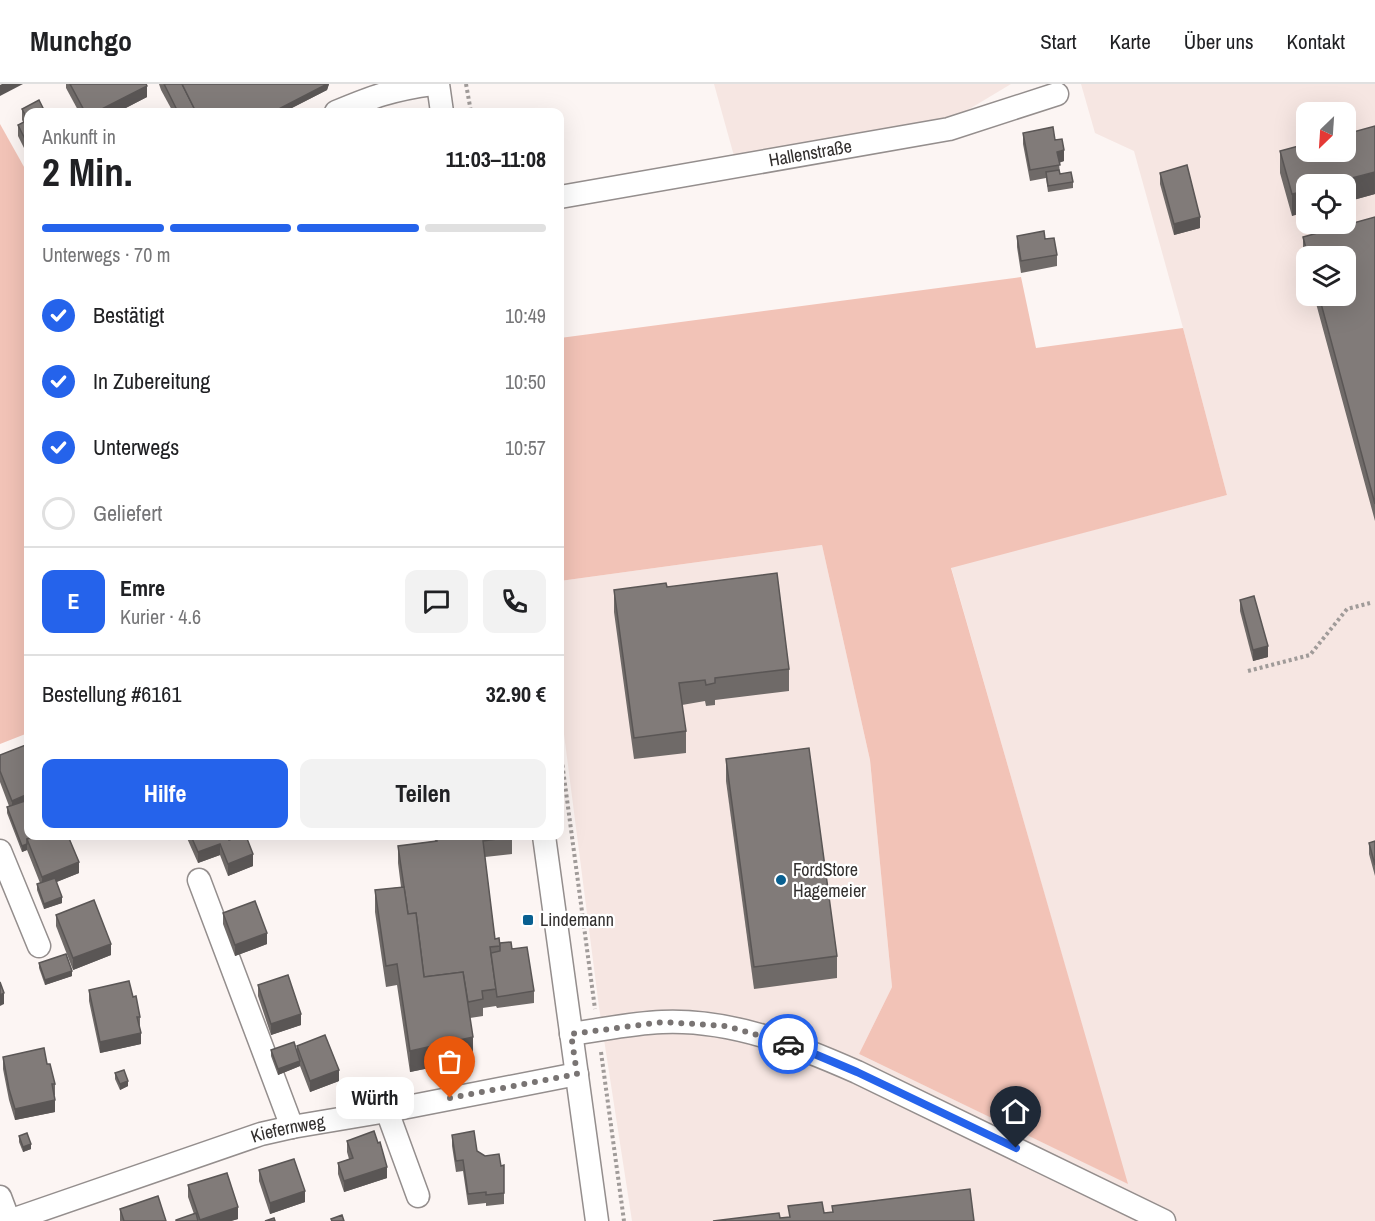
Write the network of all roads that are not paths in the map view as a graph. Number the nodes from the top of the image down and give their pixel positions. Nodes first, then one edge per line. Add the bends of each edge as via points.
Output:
1 (433, 84) edge
2 (438, 84) edge
3 (1056, 94) dead end
4 (345, 108) edge
5 (441, 108) edge
6 (564, 196) edge
7 (545, 840) edge
8 (0, 851) edge
9 (199, 880) dead end
10 (39, 946) dead end
11 (571, 1034) junction
12 (577, 1074) junction
13 (387, 1111) junction
14 (292, 1126) junction
15 (418, 1196) dead end
16 (0, 1197) edge
17 (9, 1221) edge
18 (597, 1221) edge
19 (1164, 1221) edge

1 - 4 street via 399,88
2 - 5 street
3 - 6 street, Hallenstraße via 949,129
7 - 11 street
8 - 10 street
9 - 14 street
11 - 12 street
11 - 19 street via 663,1022 716,1025 805,1050
12 - 13 street, Kiefernweg
12 - 18 street
13 - 14 street, Kiefernweg
13 - 15 street
14 - 17 street, Kiefernweg
16 - 17 street

